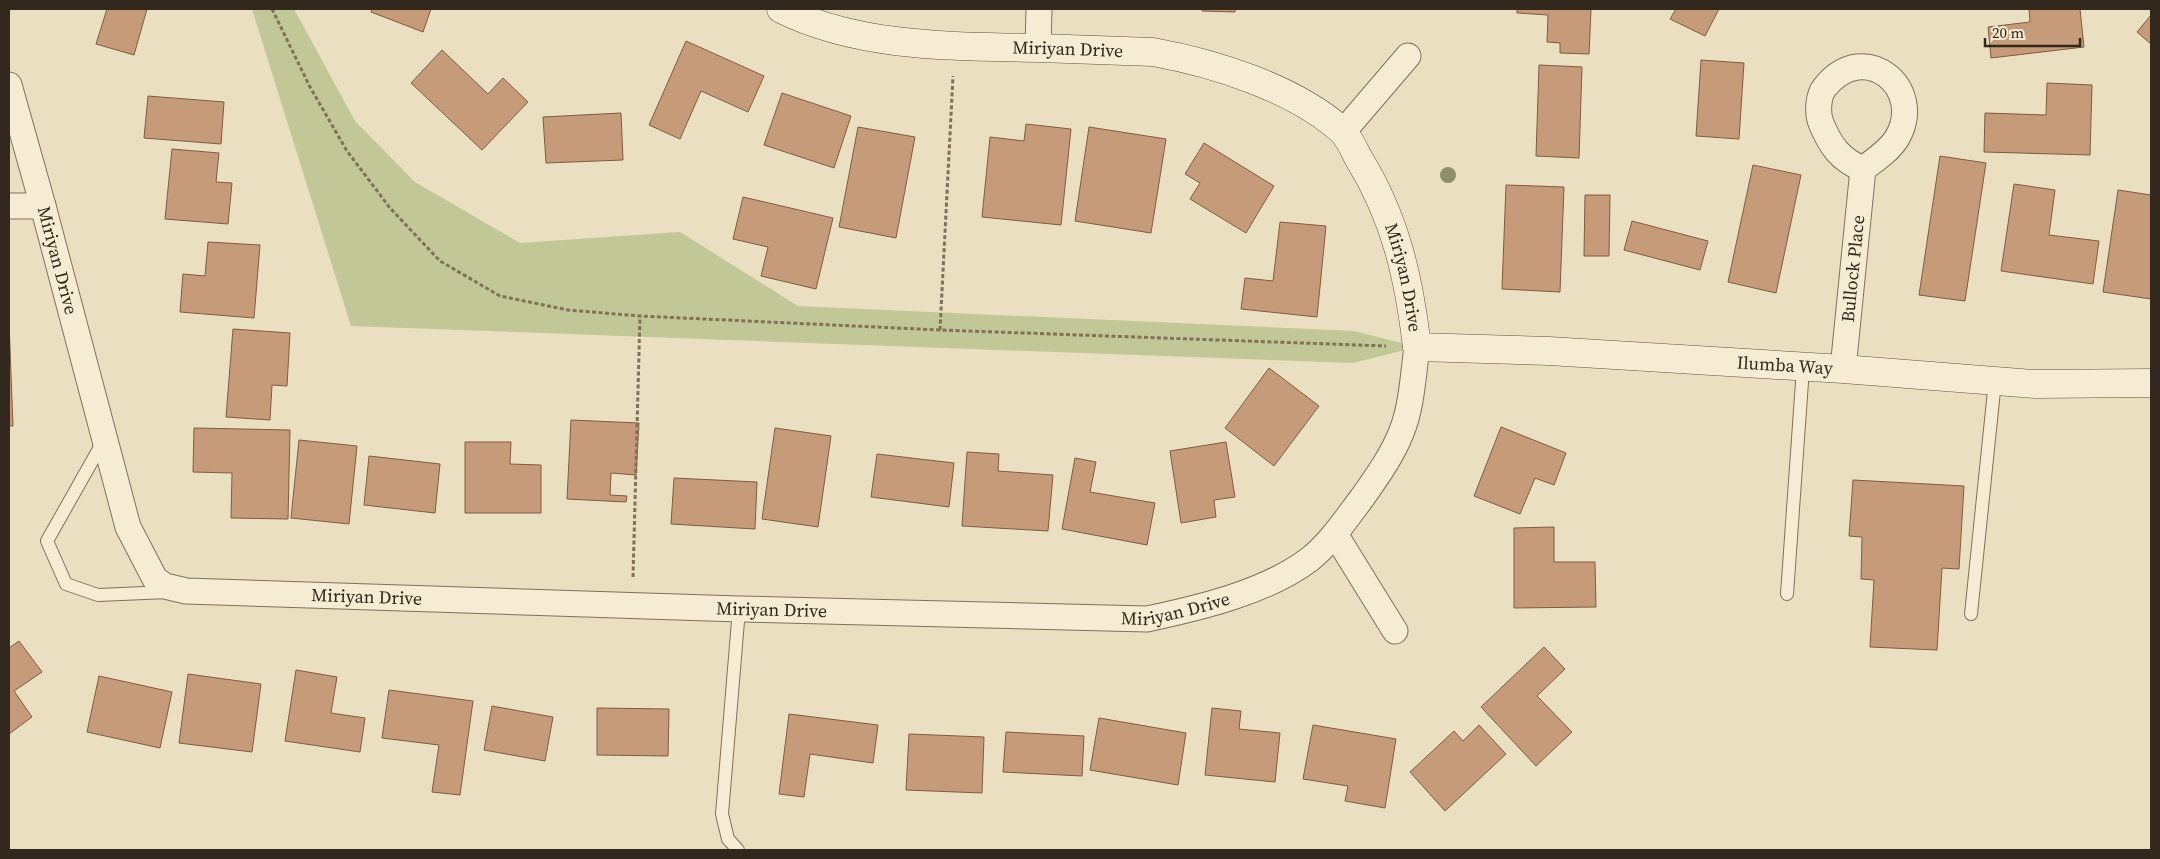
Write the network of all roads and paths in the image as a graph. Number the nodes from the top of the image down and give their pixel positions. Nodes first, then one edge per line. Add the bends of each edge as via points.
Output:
1 (272, 9) edge
2 (781, 9) edge
3 (1039, 9) edge
4 (955, 46) junction
5 (1038, 48) junction
6 (1408, 56) dead end
7 (9, 85) edge
8 (1343, 132) junction
9 (1863, 169) dead end
10 (9, 206) edge
11 (43, 206) junction
12 (640, 316) junction
13 (940, 330) junction
14 (1417, 347) junction
15 (1803, 368) junction
16 (1843, 369) junction
17 (1995, 381) junction
18 (2151, 383) edge
19 (105, 438) junction
20 (1336, 534) junction
21 (186, 591) junction
22 (1787, 594) dead end
23 (632, 605) junction
24 (739, 609) junction
25 (1971, 614) dead end
26 (1395, 631) dead end
27 (738, 850) edge

1 - 12 path via 347,151 390,208 440,261 500,296 568,310
2 - 4 street, Miriyan Drive via 795,16 885,40
3 - 5 street
4 - 5 street, Miriyan Drive
4 - 13 path
5 - 8 street, Miriyan Drive via 1153,52 1218,66 1294,100
6 - 8 street
7 - 11 street, Miriyan Drive
8 - 14 street, Miriyan Drive via 1368,172 1402,256
9 - 16 street, Bullock Place
10 - 11 street
11 - 19 street, Miriyan Drive
12 - 13 path
12 - 23 path
13 - 14 path
14 - 15 street, Ilumba Way via 1549,351
14 - 20 street, Miriyan Drive via 1402,432 1384,465
15 - 16 street, Ilumba Way
15 - 22 lane
16 - 17 street, Ilumba Way
17 - 18 street, Ilumba Way
17 - 25 lane
19 - 21 street, Miriyan Drive via 128,527 143,559 155,579 165,586
19 - 21 lane, Miriyan Drive via 47,541 66,584 98,595
20 - 24 street, Miriyan Drive via 1309,559 1274,579 1206,606 1146,619
20 - 26 street
21 - 23 street, Miriyan Drive
23 - 24 street, Miriyan Drive
24 - 27 lane via 722,814 728,839

